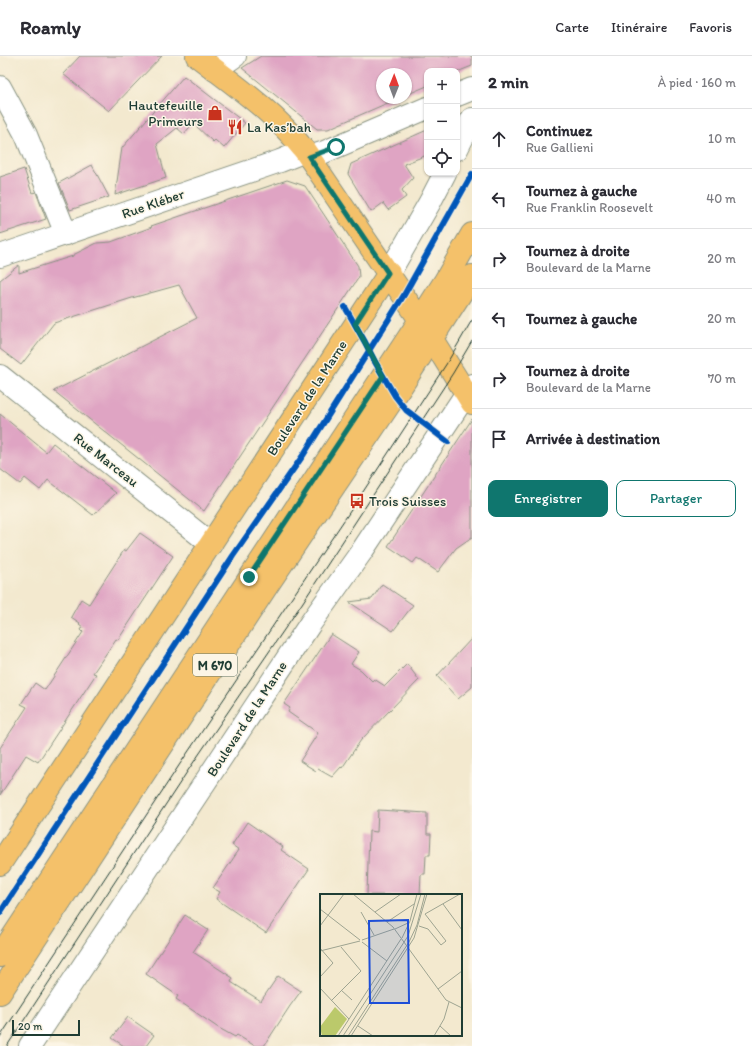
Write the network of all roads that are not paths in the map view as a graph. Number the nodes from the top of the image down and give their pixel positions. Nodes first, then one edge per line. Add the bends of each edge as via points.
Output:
1 (197, 56) edge
2 (235, 56) edge
3 (215, 70) junction
4 (0, 87) edge
5 (472, 89) edge
6 (460, 94) edge
7 (424, 109) edge
8 (472, 119) edge
9 (460, 143) edge
10 (307, 154) junction
11 (443, 176) edge
12 (66, 234) junction
13 (472, 234) edge
14 (0, 256) edge
15 (388, 273) junction
16 (472, 276) edge
17 (420, 320) junction
18 (432, 339) junction
19 (0, 376) edge
20 (470, 394) edge
21 (211, 544) junction
22 (0, 864) edge
23 (0, 956) edge
24 (0, 993) edge
25 (30, 1046) edge

1 - 3 main road
2 - 3 street
3 - 10 main road via 277,119
4 - 12 street via 26,135
5 - 6 street
7 - 10 street, Rue Kléber via 322,153
8 - 9 street
10 - 12 street, Rue Kléber
10 - 15 main road
11 - 15 street
12 - 14 street, Rue Kléber
13 - 17 main road, M 670
15 - 17 main road
15 - 21 main road, Boulevard de la Marne
16 - 18 main road, M 670
17 - 18 main road
17 - 23 main road, M 670
18 - 20 main road
18 - 24 main road, M 670
19 - 21 street, Rue Marceau
20 - 25 street, Boulevard de la Marne via 310,624
21 - 22 main road, Boulevard de la Marne

